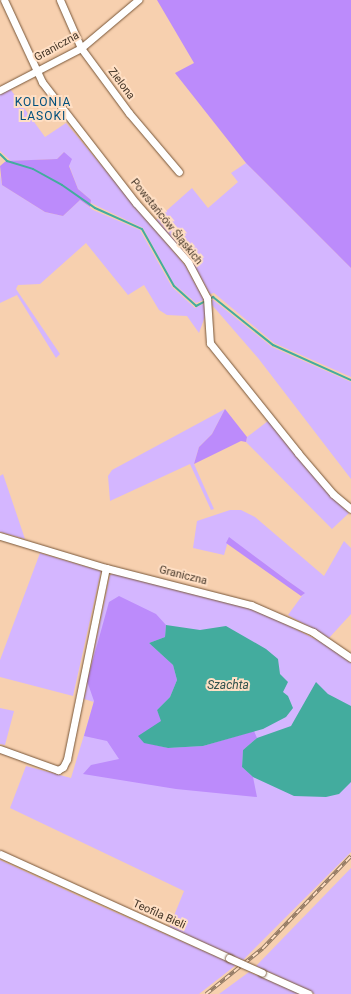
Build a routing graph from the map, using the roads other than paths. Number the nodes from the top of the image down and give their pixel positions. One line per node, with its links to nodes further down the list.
1 (4, 0): 5 (street, Powstańców Śląskich)
2 (60, 0): 4 (street, Zielona)
3 (138, 0): 4 (street, Graniczna)
4 (81, 48): 5 (street, Graniczna); 7 (street, Zielona)
5 (37, 70): 6 (street, Graniczna); 8 (street, Powstańców Śląskich)
6 (0, 90)
7 (179, 172)
8 (351, 509)
9 (0, 536): 10 (street, Graniczna)
10 (106, 568): 11 (street, Graniczna); 12 (street)
11 (351, 658)
12 (0, 749)
13 (0, 854): 14 (street, Teofila Bieli, bridge)
14 (310, 994)

